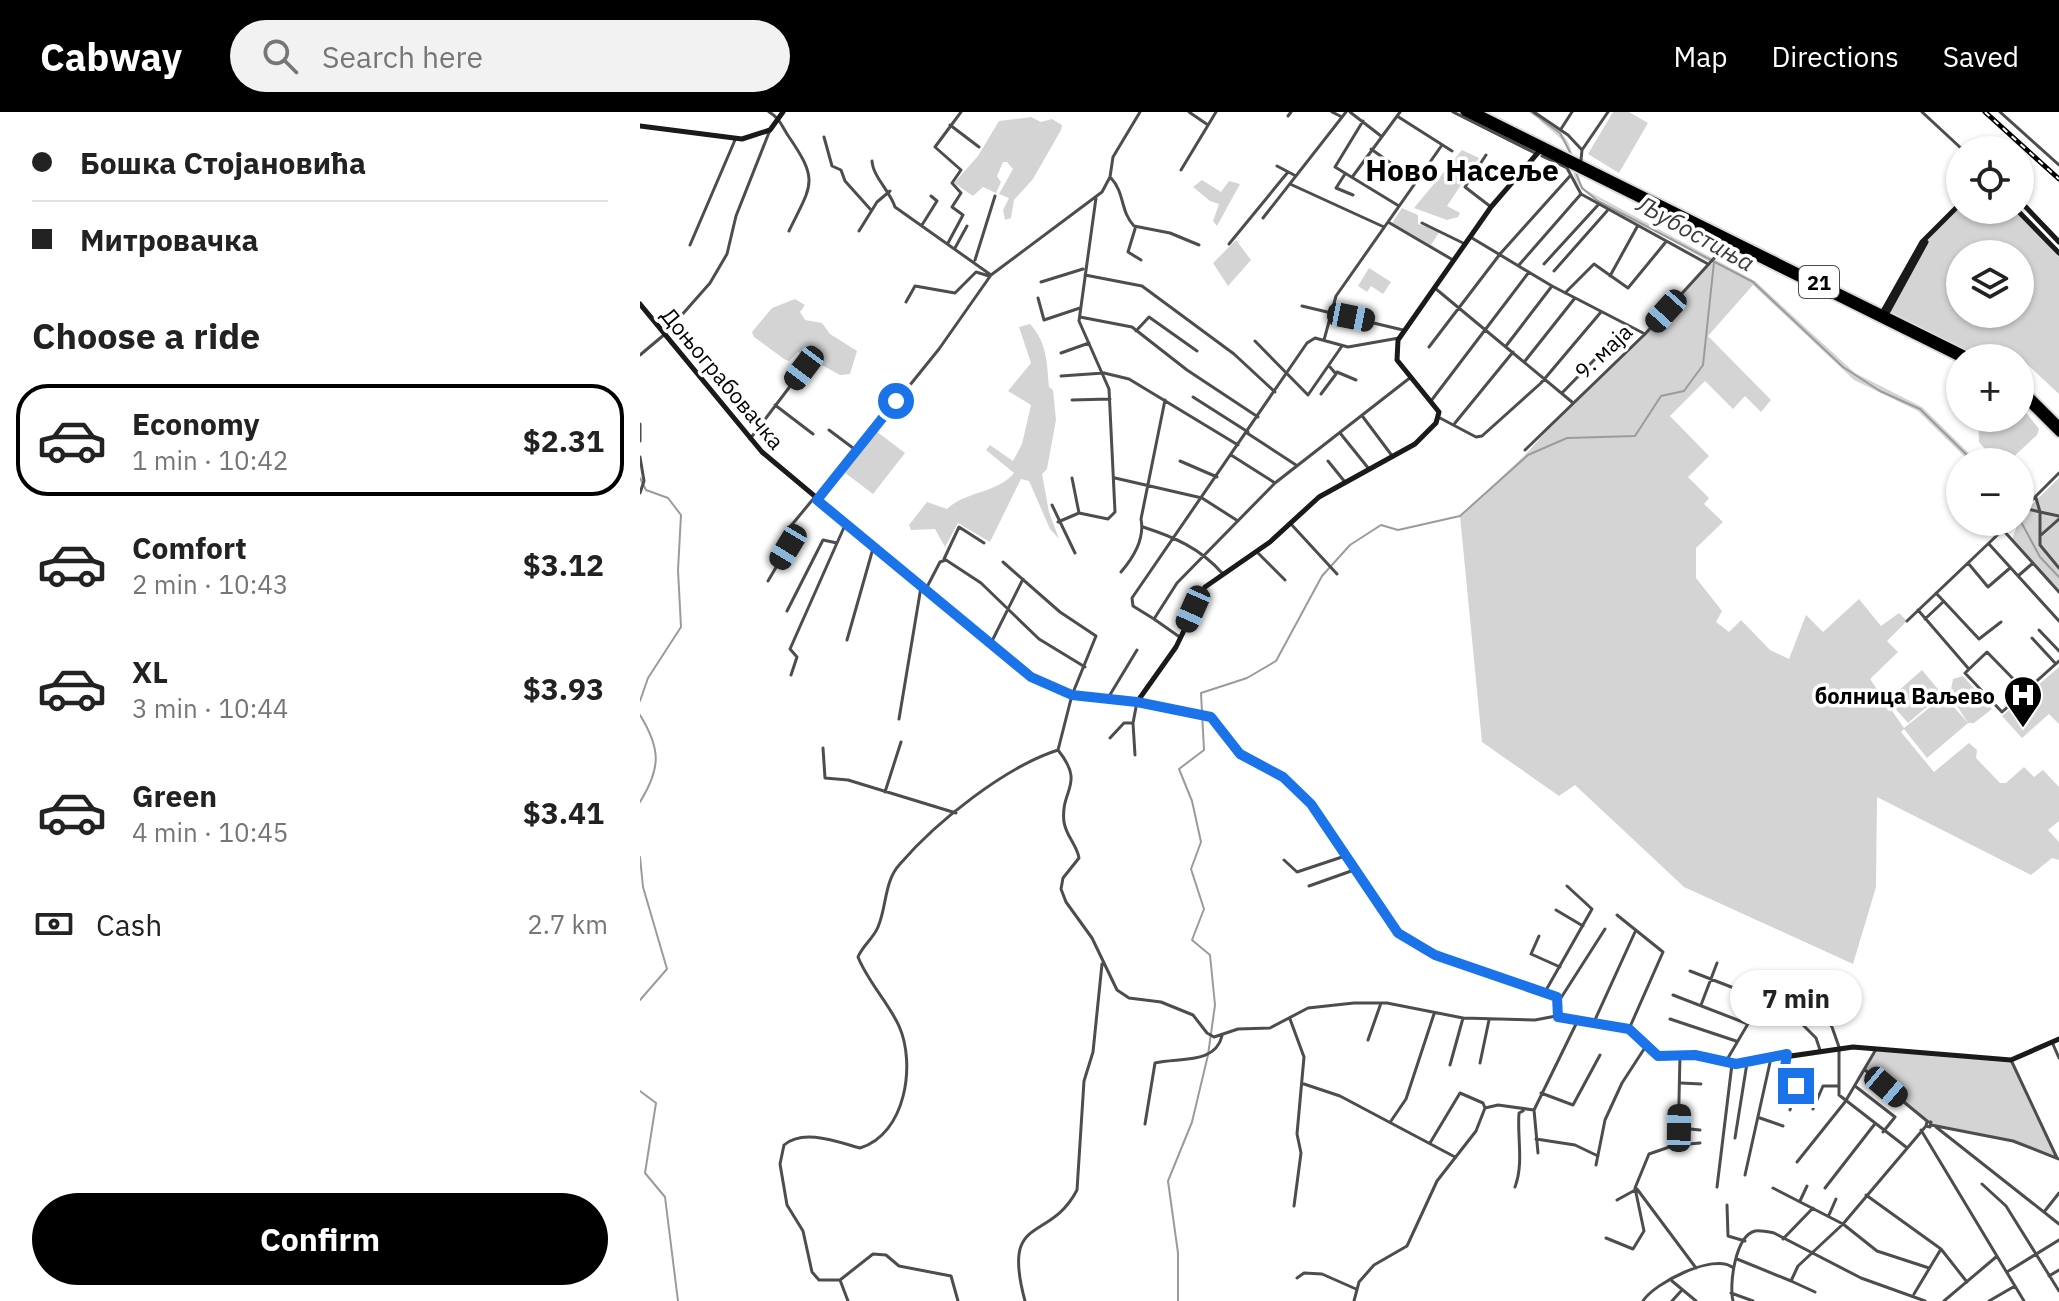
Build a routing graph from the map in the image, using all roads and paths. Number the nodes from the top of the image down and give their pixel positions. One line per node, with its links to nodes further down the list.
1 (769, 112): 17 (street)
2 (961, 112): 20 (street)
3 (1140, 112): 46 (street)
4 (1189, 112): 21 (street)
5 (1216, 112): 21 (street)
6 (1332, 112): 18 (street)
7 (1348, 112): 18 (street); 19 (street)
8 (1453, 112): 34 (street)
9 (1464, 112): 34 (main road, 21)
10 (1476, 112): 34 (main road, 21)
11 (1572, 112): 24 (street)
12 (1608, 112): 32 (street)
13 (1922, 112): 26 (street)
14 (2000, 112): 37 (street)
15 (1538, 113): 24 (street)
16 (1397, 114): 25 (street); 29 (street)
17 (781, 115): 23 (street); 71 (street)
18 (1342, 117): 43 (street)
19 (1363, 121): 25 (street); 42 (street)
20 (950, 125): 30 (street); 76 (street)
21 (1208, 125): 40 (street)
22 (640, 126): 28 (street)
23 (770, 130): 28 (street); 116 (street)
24 (1560, 130): 32 (street)
25 (1381, 136): 31 (street)
26 (1948, 136)
27 (824, 137): 58 (street)
28 (735, 140): 79 (street)
29 (1442, 145): 33 (street); 47 (street)
30 (979, 147)
31 (1371, 149): 44 (street); 47 (street)
32 (1582, 150): 39 (street)
33 (1452, 151)
34 (1541, 151): 39 (main road, 21); 45 (street); 57 (street)
35 (1486, 155): 57 (street)
36 (872, 161): 49 (street)
37 (2059, 165)
38 (1277, 166): 41 (street)
39 (1580, 166): 74 (main road, 21)
40 (1181, 170)
41 (1288, 172): 43 (street); 78 (street)
42 (1345, 174): 44 (street); 51 (street)
43 (1296, 176): 48 (street)
44 (1353, 176): 56 (street)
45 (1570, 176): 50 (street); 84 (street)
46 (1110, 177): 54 (street); 68 (street)
47 (1416, 181): 56 (street)
48 (1290, 184): 61 (street); 69 (street)
49 (890, 191): 58 (street); 66 (street)
50 (1581, 194): 55 (street); 90 (street)
51 (1353, 195)
52 (931, 196): 66 (street)
53 (995, 196): 85 (street)
54 (1096, 198): 91 (street); 95 (street)
55 (1598, 205): 59 (street); 88 (street)
56 (1399, 206): 63 (street)
57 (1491, 207): 73 (street)
58 (871, 210): 72 (street)
59 (1608, 210): 70 (street); 92 (street)
60 (2034, 216): 75 (street)
61 (1263, 218)
62 (1946, 218): 110 (street)
63 (1388, 222): 69 (street); 87 (street)
64 (1422, 223): 81 (street)
65 (2031, 224): 83 (street)
66 (922, 226): 76 (street)
67 (967, 226): 82 (street)
68 (1136, 227): 80 (street); 86 (street)
69 (1384, 227): 109 (street)
70 (1637, 227): 77 (street); 96 (street)
71 (789, 231)
72 (859, 231)
73 (1472, 238): 81 (street); 84 (street)
74 (1729, 240): 89 (street, 9. маја); 110 (main road, 21)
75 (2059, 242)
76 (948, 243): 82 (street)
77 (1665, 243): 89 (street); 96 (street)
78 (1229, 244)
79 (690, 245)
80 (1199, 245)
81 (1466, 245): 87 (street)
82 (955, 248): 85 (street)
83 (2058, 251)
84 (1500, 254): 90 (street); 107 (street)
85 (975, 260): 95 (street)
86 (1141, 260)
87 (1453, 260): 99 (street)
88 (1544, 264)
89 (1708, 264): 117 (street, 9. маја)
90 (1519, 265): 93 (street)
91 (1084, 269): 94 (street); 97 (street)
92 (1554, 271)
93 (1529, 272): 98 (street); 114 (street)
94 (1083, 274): 106 (street); 141 (street)
95 (990, 275): 103 (street); 168 (street)
96 (1610, 276): 100 (street)
97 (1041, 282)
98 (1552, 286): 100 (street); 123 (street)
99 (1433, 287): 107 (street); 113 (street)
100 (1565, 293): 102 (street)
101 (1038, 298): 106 (street)
102 (1575, 298): 108 (street); 131 (street)
103 (906, 302)
104 (640, 304): 116 (street, Доњограбовачка)
105 (1302, 306): 109 (street)
106 (1080, 308): 111 (street)
107 (1459, 308): 114 (street); 125 (street)
108 (1601, 312): 112 (street); 139 (street)
109 (1330, 313): 113 (street); 119 (street)
110 (1883, 316): 124 (main road, 21); 126 (main road, 21)
111 (1079, 317): 115 (street); 121 (street)
112 (1628, 325): 117 (street); 142 (street)
113 (1403, 330): 118 (street)
114 (1487, 330): 123 (street); 149 (street)
115 (1136, 331): 127 (street); 153 (street)
116 (665, 334): 130 (street); 164 (street, Доњограбовачка)
117 (1645, 334): 150 (street, 9. маја)
118 (1399, 338): 122 (street); 138 (street)
119 (1324, 340): 122 (street); 134 (street)
120 (1255, 341): 134 (street)
121 (1089, 343): 129 (street); 136 (street)
122 (1342, 346): 132 (street)
123 (1506, 346): 128 (street)
124 (1946, 346)
125 (1429, 347)
126 (1946, 350)
127 (1197, 351)
128 (1513, 352): 131 (street); 156 (street)
129 (1061, 353)
130 (640, 355)
131 (1524, 361): 139 (street)
132 (1330, 367): 134 (street); 135 (street)
133 (804, 368): 151 (street)
134 (1287, 372): 141 (street)
135 (1336, 372): 140 (street); 143 (street)
136 (1104, 373): 137 (street); 145 (street); 147 (street)
137 (1061, 376)
138 (1411, 377): 149 (street); 154 (street)
139 (1544, 378): 142 (street); 156 (street)
140 (1356, 380)
141 (1275, 392): 153 (street)
142 (1562, 393): 150 (street)
143 (1321, 394)
144 (1193, 397): 160 (street)
145 (1110, 399): 146 (street); 179 (street)
146 (1072, 400)
147 (1165, 400): 166 (street); 181 (street)
148 (2034, 400): 158 (main road)
149 (1431, 401): 155 (street)
150 (1572, 402): 167 (street, 9. маја)
151 (775, 405): 163 (street); 164 (street)
152 (2034, 408): 162 (main road)
153 (1258, 417): 160 (street)
154 (1363, 417): 161 (street); 171 (street)
155 (1440, 418): 156 (street); 171 (street)
156 (1455, 423)
157 (640, 424): 165 (street)
158 (2059, 425)
159 (829, 430): 168 (street)
160 (1248, 432): 166 (street); 174 (street)
161 (1340, 433): 174 (street); 175 (street)
162 (2059, 433)
163 (813, 434)
164 (750, 439): 186 (street, Доњограбовачка)
165 (640, 441)
166 (1238, 445): 169 (street)
167 (1525, 450)
168 (857, 451): 186 (street)
169 (1231, 455): 177 (street); 182 (street)
170 (640, 457): 183 (street)
171 (1393, 457): 175 (street)
172 (1180, 461): 177 (street)
173 (1328, 461): 180 (street)
174 (1296, 465): 182 (street)
175 (1369, 469): 180 (street)
176 (2059, 473): 184 (street)
177 (1217, 477): 185 (street)
178 (1072, 478): 190 (street)
179 (1115, 478): 181 (street); 190 (street)
180 (1345, 482): 195 (street)
181 (1149, 483): 185 (street); 196 (street)
182 (1275, 483): 192 (street)
183 (640, 493)
184 (2036, 496): 189 (street)
185 (1202, 498): 192 (street); 200 (street)
186 (816, 499): 194 (street, Доњограбовачка); 220 (street)
187 (1052, 505): 193 (street)
188 (2034, 510): 189 (street)
189 (2040, 512): 191 (street); 197 (street)
190 (1079, 513): 193 (street)
191 (2059, 518): 197 (street)
192 (1238, 521): 207 (street)
193 (1058, 522): 206 (street)
194 (846, 523): 201 (street); 204 (street, Доњограбовачка)
195 (1290, 523): 205 (street); 216 (street)
196 (1143, 527): 200 (street); 214 (street)
197 (2041, 535): 213 (street)
198 (1997, 536): 203 (street)
199 (2008, 536): 211 (street)
200 (1174, 537): 207 (street); 230 (street)
201 (837, 543): 228 (street); 245 (street)
202 (984, 543): 208 (street)
203 (1989, 544): 210 (street); 212 (street)
204 (874, 545): 223 (street, Доњограбовачка); 238 (street)
205 (1257, 551): 215 (street); 219 (street)
206 (1075, 553)
207 (1204, 555): 215 (street); 230 (street)
208 (944, 559): 223 (street); 229 (street)
209 (1003, 562): 218 (street)
210 (1968, 563): 212 (street); 225 (street)
211 (2033, 563): 217 (street); 224 (street)
212 (2010, 567): 217 (street)
213 (2059, 568)
214 (1121, 572)
215 (1222, 573): 236 (street)
216 (1337, 574)
217 (2018, 576): 233 (street)
218 (1023, 579): 221 (street); 222 (street)
219 (1285, 580)
220 (768, 581)
221 (1028, 585): 222 (street); 243 (street)
222 (1018, 588): 229 (street)
223 (923, 589): 239 (street, Доњограбовачка); 250 (street)
224 (2059, 592)
225 (1936, 593): 226 (street); 227 (street)
226 (1944, 601): 231 (street); 234 (street)
227 (1918, 610): 231 (street); 232 (street)
228 (787, 611)
229 (1007, 611): 239 (street); 243 (street)
230 (1154, 619): 236 (street)
231 (1925, 619): 244 (street)
232 (1907, 621)
233 (2059, 621)
234 (2001, 622)
235 (2039, 630): 241 (street)
236 (1181, 638): 249 (street)
237 (2032, 638): 242 (street)
238 (847, 640)
239 (991, 643): 247 (street, Доњограбовачка)
240 (1137, 650): 248 (street)
241 (2059, 651)
242 (2057, 662): 246 (street)
243 (1085, 667): 247 (street)
244 (1968, 668): 246 (street); 246 (street)
245 (791, 675)
246 (2025, 691)
247 (1072, 695): 248 (street, Доњограбовачка); 255 (street)
248 (1108, 699): 249 (street, Доњограбовачка)
249 (1137, 702): 251 (street); 259 (street, Доњограбовачка)
250 (899, 719)
251 (1133, 723): 252 (street); 256 (street)
252 (1110, 738)
253 (901, 742): 257 (street)
254 (823, 748): 257 (street)
255 (1058, 750): 258 (street); 271 (street)
256 (1135, 755)
257 (885, 792): 258 (street)
258 (956, 813): 386 (street)
259 (1345, 856): 260 (street); 261 (street)
260 (1284, 860)
261 (1354, 870): 262 (street); 276 (street)
262 (1309, 886)
263 (1567, 886): 266 (street)
264 (1556, 910): 266 (street)
265 (1617, 915): 268 (street)
266 (1583, 926): 272 (street)
267 (1605, 929): 280 (street)
268 (1635, 932): 291 (street); 293 (street)
269 (1539, 936): 272 (street)
270 (1717, 963): 274 (street)
271 (1102, 964): 294 (street); 399 (street)
272 (1560, 967): 276 (street)
273 (1690, 971): 274 (street)
274 (1710, 978): 275 (street); 282 (street)
275 (1739, 990)
276 (1545, 992): 280 (street)
277 (1673, 995): 282 (street)
278 (1778, 996): 292 (street)
279 (1812, 998): 299 (street)
280 (1559, 1001): 284 (street)
281 (1381, 1003): 283 (street); 286 (street); 295 (street)
282 (1701, 1005): 292 (street)
283 (1434, 1014): 285 (street); 327 (street)
284 (1556, 1016): 287 (street); 288 (street)
285 (1463, 1018): 287 (street); 311 (street)
286 (1290, 1019): 294 (street); 314 (street)
287 (1489, 1019): 308 (street)
288 (1578, 1019): 291 (street); 320 (street)
289 (1670, 1019): 296 (street)
290 (1797, 1019): 301 (street)
291 (1594, 1022): 293 (street)
292 (1749, 1024): 296 (street)
293 (1629, 1029): 298 (street)
294 (1222, 1036): 328 (street)
295 (1368, 1040)
296 (1736, 1041): 309 (street)
297 (2056, 1041): 306 (street); 307 (street)
298 (1646, 1046): 304 (street); 345 (street)
299 (1839, 1047): 300 (street); 301 (street); 317 (street)
300 (1876, 1049): 307 (street); 312 (street)
301 (1820, 1050): 302 (street)
302 (1787, 1054): 305 (street); 316 (street)
303 (1600, 1055): 320 (street)
304 (1680, 1055): 309 (street); 313 (street)
305 (1771, 1058): 310 (street); 326 (street)
306 (2059, 1058)
307 (2011, 1060): 347 (street)
308 (1480, 1063)
309 (1728, 1063): 310 (street); 354 (street)
310 (1747, 1063): 338 (street)
311 (1450, 1065)
312 (1865, 1070): 318 (street); 330 (street)
313 (1680, 1083): 315 (street); 332 (street)
314 (1304, 1084): 327 (street); 364 (street)
315 (1701, 1084)
316 (1796, 1086): 319 (street); 325 (street)
317 (1838, 1086): 321 (street); 323 (street)
318 (1855, 1086): 321 (street); 336 (street)
319 (1807, 1091)
320 (1541, 1093): 324 (street)
321 (1845, 1102): 329 (street); 348 (street)
322 (1485, 1108): 324 (street); 340 (street); 346 (street)
323 (1813, 1109)
324 (1532, 1110): 339 (street); 353 (street)
325 (1790, 1110)
326 (1760, 1118): 331 (street); 350 (street)
327 (1391, 1121): 340 (street)
328 (1145, 1124)
329 (1874, 1125): 336 (street); 357 (street)
330 (1930, 1125): 334 (street); 335 (street); 337 (street)
331 (1783, 1126)
332 (1679, 1128): 333 (street); 342 (street)
333 (1700, 1130)
334 (1921, 1130): 343 (street); 376 (street)
335 (1952, 1130): 337 (street); 347 (street)
336 (1883, 1132): 343 (street)
337 (1949, 1137): 366 (street)
338 (1735, 1138)
339 (1536, 1139): 344 (street); 345 (street)
340 (1430, 1143): 346 (street)
341 (1700, 1143): 342 (street)
342 (1677, 1145): 355 (street)
343 (1906, 1147): 359 (street)
344 (1538, 1153)
345 (1598, 1156): 349 (street)
346 (1455, 1157): 391 (street)
347 (2058, 1158)
348 (1797, 1162)
349 (1596, 1165)
350 (1745, 1175)
351 (1982, 1184): 377 (street)
352 (1807, 1186): 362 (street)
353 (1515, 1187)
354 (1717, 1187)
355 (1635, 1188): 361 (street); 370 (street); 380 (street)
356 (1773, 1188): 362 (street)
357 (1825, 1188)
358 (2059, 1193): 366 (street)
359 (1866, 1195): 368 (street); 374 (street)
360 (1836, 1199): 367 (street)
361 (1617, 1200)
362 (1800, 1201): 365 (street)
363 (1727, 1205): 373 (street)
364 (1294, 1206)
365 (1813, 1208): 367 (street); 371 (street)
366 (2044, 1212): 369 (street)
367 (1829, 1215): 368 (street)
368 (1843, 1224): 375 (street); 381 (street)
369 (2059, 1224)
370 (1606, 1238)
371 (1783, 1239): 373 (street); 375 (street)
372 (2059, 1240): 377 (street)
373 (1745, 1241): 378 (street)
374 (1941, 1249): 381 (street); 389 (street)
375 (1814, 1250): 388 (street); 396 (street)
376 (1997, 1256): 383 (street); 389 (street)
377 (2036, 1257): 383 (street); 384 (street)
378 (1737, 1259): 379 (street); 388 (street)
379 (1732, 1267): 380 (street); 395 (street)
380 (1696, 1268): 387 (street)
381 (1929, 1268): 396 (street)
382 (2059, 1270): 384 (street)
383 (2007, 1272): 390 (street)
384 (2049, 1276): 393 (street)
385 (1297, 1278): 391 (street)
386 (840, 1280): 397 (street); 398 (street)
387 (1672, 1281): 392 (street); 401 (street)
388 (1791, 1281): 394 (street)
389 (1967, 1282): 407 (street)
390 (2015, 1286): 408 (street); 409 (street)
391 (1356, 1289): 400 (street)
392 (1682, 1290): 402 (street); 403 (street)
393 (2059, 1291)
394 (1815, 1292)
395 (1731, 1293): 404 (street); 405 (street)
396 (1913, 1295): 406 (street)
397 (848, 1301)
398 (958, 1301)
399 (1025, 1301)
400 (1354, 1301)
401 (1643, 1301)
402 (1672, 1301)
403 (1696, 1301)
404 (1733, 1301)
405 (1753, 1301)
406 (1925, 1301)
407 (1944, 1301)
408 (1989, 1301)
409 (2024, 1301)

